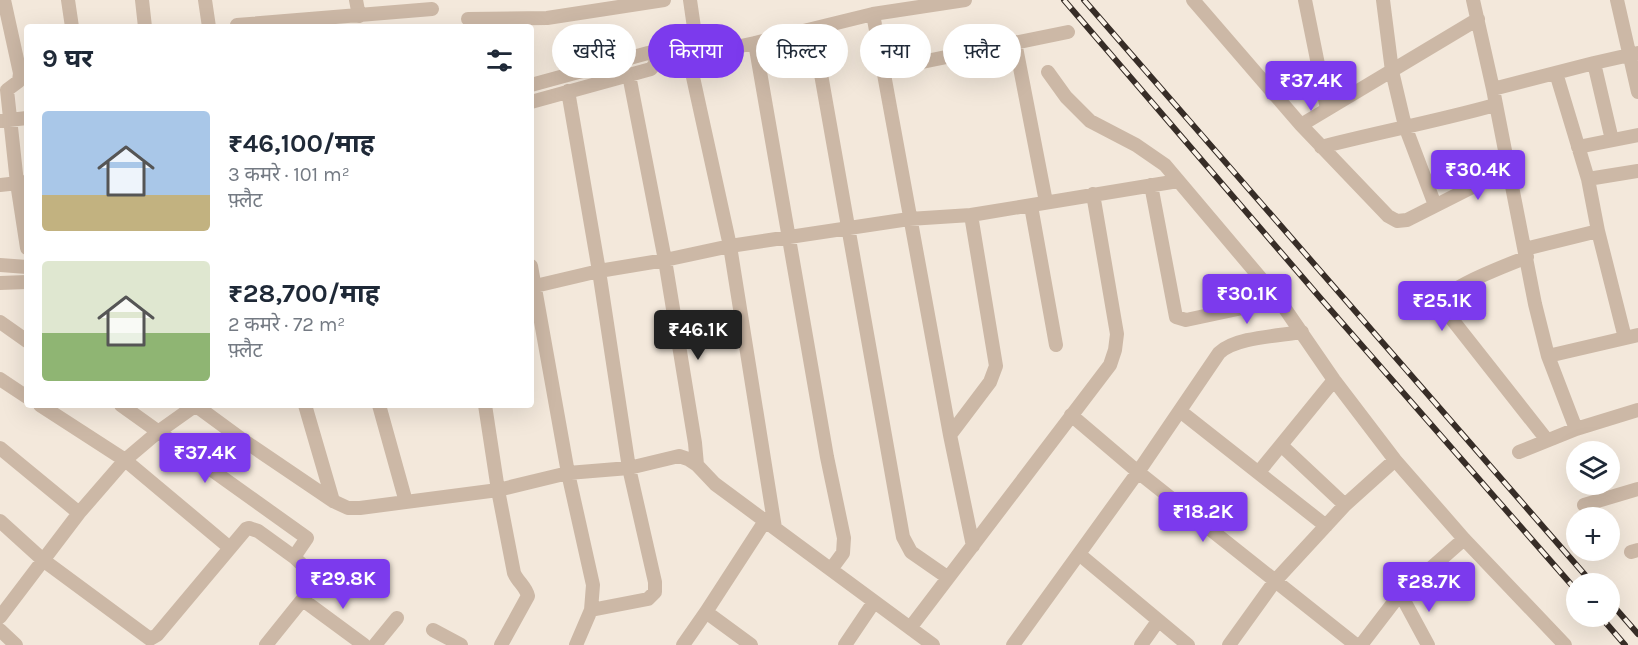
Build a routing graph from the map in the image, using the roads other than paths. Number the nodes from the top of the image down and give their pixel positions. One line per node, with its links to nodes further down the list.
1 (4, 0): 53 (street)
2 (68, 0): 20 (street)
3 (142, 0): 21 (street)
4 (205, 0): 22 (street)
5 (356, 0): 17 (street)
6 (664, 0): 19 (street)
7 (690, 0): 24 (street)
8 (965, 0): 14 (street)
9 (1193, 0): 54 (street)
10 (1305, 0): 51 (street)
11 (1383, 0): 34 (street)
12 (1473, 0): 18 (street)
13 (1617, 0): 31 (street)
14 (925, 3): 16 (street)
15 (432, 9): 17 (street)
16 (873, 14): 25 (street); 26 (street)
17 (359, 16): 23 (street)
18 (1478, 19): 34 (street); 46 (street)
19 (468, 20)
20 (72, 24)
21 (145, 24)
22 (209, 24)
23 (251, 24)
24 (693, 24)
25 (830, 24)
26 (875, 24)
27 (1068, 32): 28 (street)
28 (1021, 41)
29 (754, 43): 30 (street); 76 (street)
30 (744, 45)
31 (1633, 54): 33 (street); 48 (street)
32 (636, 56): 36 (street)
33 (1594, 63): 38 (street); 57 (street)
34 (1392, 71): 51 (street); 55 (street)
35 (1048, 72): 63 (street)
36 (636, 73)
37 (1021, 73): 68 (street)
38 (1556, 73): 46 (street); 59 (street)
39 (557, 78): 45 (street)
40 (618, 78): 47 (street)
41 (630, 78): 79 (street)
42 (693, 78): 77 (street)
43 (822, 78): 74 (street)
44 (884, 78): 73 (street)
45 (534, 84)
46 (1493, 89): 50 (street)
47 (568, 91): 49 (street); 82 (street)
48 (1638, 92)
49 (534, 101)
50 (1495, 105): 55 (street); 60 (street)
51 (1327, 109): 54 (street)
52 (24, 118): 53 (street)
53 (5, 121): 64 (street)
54 (1301, 124): 58 (street)
55 (1405, 126): 58 (street); 69 (street)
56 (1638, 135): 57 (street)
57 (1612, 140): 59 (street)
58 (1321, 147): 69 (street)
59 (1578, 147): 62 (street)
60 (1508, 169): 69 (street); 78 (street)
61 (1638, 171): 62 (street)
62 (1588, 180): 75 (street)
63 (1178, 181): 66 (street); 87 (street)
64 (22, 182): 65 (street); 71 (street)
65 (0, 185)
66 (1151, 185): 67 (street); 87 (street)
67 (1092, 194): 68 (street); 106 (street)
68 (1046, 202): 70 (street)
69 (1435, 205)
70 (1031, 206): 72 (street); 92 (street)
71 (24, 208)
72 (971, 215): 73 (street); 109 (street)
73 (909, 219): 74 (street); 109 (street)
74 (848, 228): 76 (street); 138 (street)
75 (1598, 231): 78 (street); 90 (street)
76 (789, 238): 77 (street); 137 (street)
77 (730, 246): 79 (street); 129 (street)
78 (1526, 253): 93 (street); 110 (street)
79 (665, 260): 82 (street); 116 (street)
80 (0, 265): 81 (street)
81 (24, 267)
82 (599, 271): 85 (street); 117 (street)
83 (24, 282): 84 (street)
84 (0, 283)
85 (534, 287)
86 (534, 292): 120 (street)
87 (1279, 300): 89 (street)
88 (0, 322): 91 (street)
89 (1302, 332): 95 (street); 105 (street)
90 (1631, 337): 93 (street)
91 (24, 339)
92 (1056, 345)
93 (1548, 356): 107 (street)
94 (0, 380): 96 (street)
95 (1334, 380): 111 (street); 115 (street)
96 (24, 395)
97 (45, 408): 114 (street)
98 (125, 408): 108 (street)
99 (191, 408): 108 (street)
100 (199, 408): 123 (street)
101 (306, 408): 123 (street)
102 (379, 408): 124 (street)
103 (485, 408): 122 (street)
104 (1638, 410): 107 (street)
105 (1180, 411): 118 (street); 119 (street)
106 (1071, 416): 118 (street); 132 (street)
107 (1576, 429): 110 (street)
108 (158, 432): 114 (street); 135 (street)
109 (950, 435): 132 (street)
110 (1547, 440): 113 (street)
111 (1281, 445): 119 (street); 125 (street)
112 (0, 448): 127 (street)
113 (1519, 452)
114 (125, 460): 127 (street); 133 (street)
115 (1395, 460): 125 (street); 131 (street)
116 (697, 465): 117 (street); 129 (street)
117 (629, 468): 120 (street); 143 (street)
118 (1138, 472): 134 (street); 139 (street)
119 (1259, 472): 130 (street)
120 (568, 473): 122 (street); 143 (street)
121 (1638, 489): 126 (street)
122 (498, 490): 124 (street); 157 (street)
123 (333, 501): 124 (street)
124 (406, 502)
125 (1345, 505): 130 (street)
126 (1584, 505)
127 (79, 513): 136 (street)
128 (0, 521): 136 (street)
129 (770, 524): 137 (street); 144 (street)
130 (1326, 526): 139 (street)
131 (1464, 539): 140 (street); 169 (street)
132 (973, 546): 138 (street)
133 (230, 548): 135 (street); 136 (street)
134 (1079, 554): 147 (street); 162 (street)
135 (294, 557): 141 (street)
136 (43, 560): 145 (street)
137 (832, 568): 142 (street)
138 (947, 577): 148 (street)
139 (1275, 580): 165 (street); 166 (street)
140 (1401, 595): 167 (street); 168 (street)
141 (303, 600): 153 (street); 154 (street)
142 (874, 602): 148 (street); 160 (street)
143 (591, 610): 158 (street)
144 (706, 612): 151 (street); 159 (street)
145 (0, 616)
146 (397, 618): 155 (street)
147 (1158, 621): 163 (street); 164 (street)
148 (910, 628): 161 (street)
149 (0, 630): 152 (street)
150 (433, 630): 156 (street)
151 (742, 643)
152 (16, 645)
153 (266, 645)
154 (364, 645)
155 (375, 645)
156 (461, 645)
157 (501, 645)
158 (576, 645)
159 (683, 645)
160 (845, 645)
161 (933, 645)
162 (1013, 645)
163 (1141, 645)
164 (1188, 645)
165 (1229, 645)
166 (1356, 645)
167 (1361, 645)
168 (1428, 645)
169 (1565, 645)

